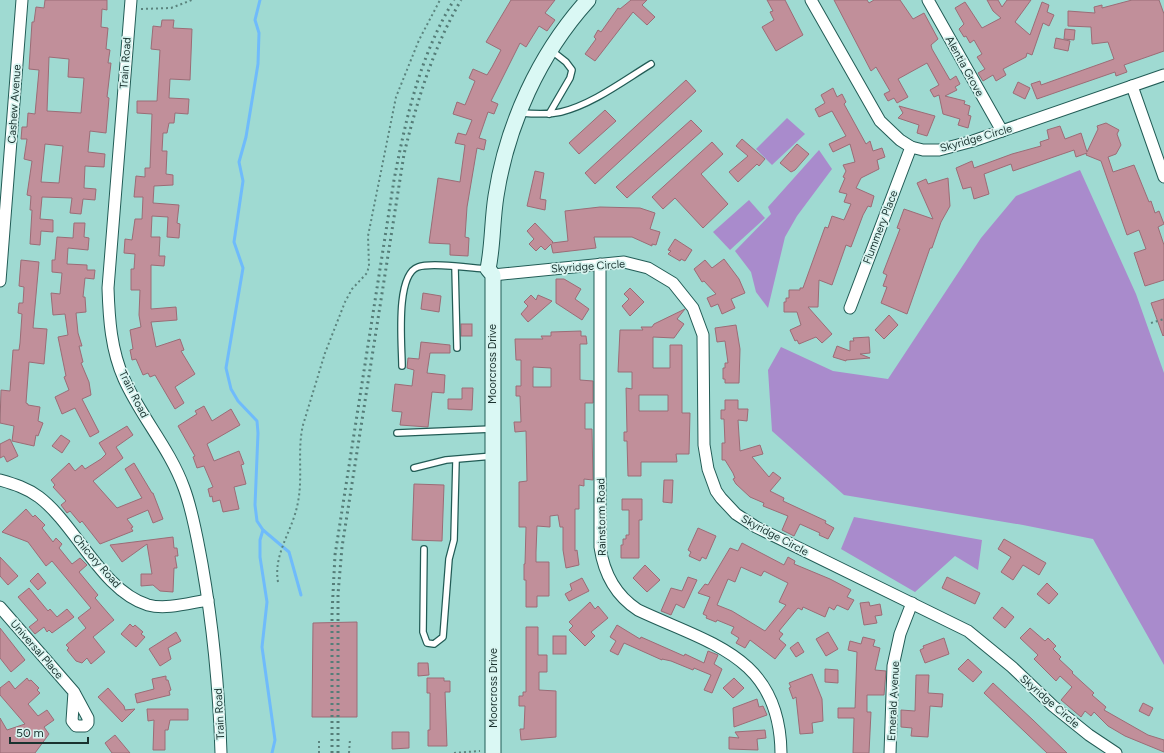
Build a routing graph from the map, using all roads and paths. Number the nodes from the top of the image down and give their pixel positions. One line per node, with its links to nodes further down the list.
1 (22, 0): 20 (street, Cashew Avenue)
2 (192, 0): 7 (path)
3 (440, 0): 33 (path)
4 (588, 0): 8 (street, Moorcross Drive)
5 (811, 0): 15 (street, Skyridge Circle)
6 (928, 0): 14 (street, Alentia Grove)
7 (130, 5): 34 (street, Train Road)
8 (551, 50): 12 (street, Moorcross Drive); 13 (lane)
9 (651, 64): 13 (lane)
10 (1164, 75): 11 (street, Skyridge Circle)
11 (1132, 86): 14 (street, Skyridge Circle); 16 (street)
12 (518, 113): 13 (lane); 19 (street, Moorcross Drive)
13 (549, 114)
14 (1002, 131): 15 (street, Skyridge Circle)
15 (911, 147): 21 (street, Flummery Place)
16 (1164, 177)
17 (600, 264): 19 (street, Skyridge Circle); 35 (street, Skyridge Circle); 45 (street, Rainstorm Road)
18 (455, 267): 19 (lane); 24 (lane); 25 (lane)
19 (490, 272): 26 (street, Moorcross Drive)
20 (0, 281)
21 (850, 308)
22 (1164, 319): 23 (path)
23 (1151, 323)
24 (457, 348)
25 (402, 366)
26 (492, 429): 27 (lane); 28 (street, Moorcross Drive)
27 (397, 433)
28 (493, 456): 29 (lane); 40 (street, Moorcross Drive)
29 (456, 461): 30 (lane); 32 (lane)
30 (414, 468)
31 (0, 480): 34 (street, Chicory Road)
32 (424, 548)
33 (278, 582)
34 (208, 600): 41 (street, Train Road)
35 (912, 603): 46 (street, Emerald Avenue); 47 (street, Skyridge Circle)
36 (0, 607): 37 (street, Universal Place)
37 (74, 692)
38 (319, 739): 42 (path)
39 (350, 739): 43 (path)
40 (493, 752): 44 (path)
41 (221, 753)
42 (319, 753)
43 (349, 753)
44 (454, 753)
45 (781, 753)
46 (890, 753)
47 (1116, 753)

